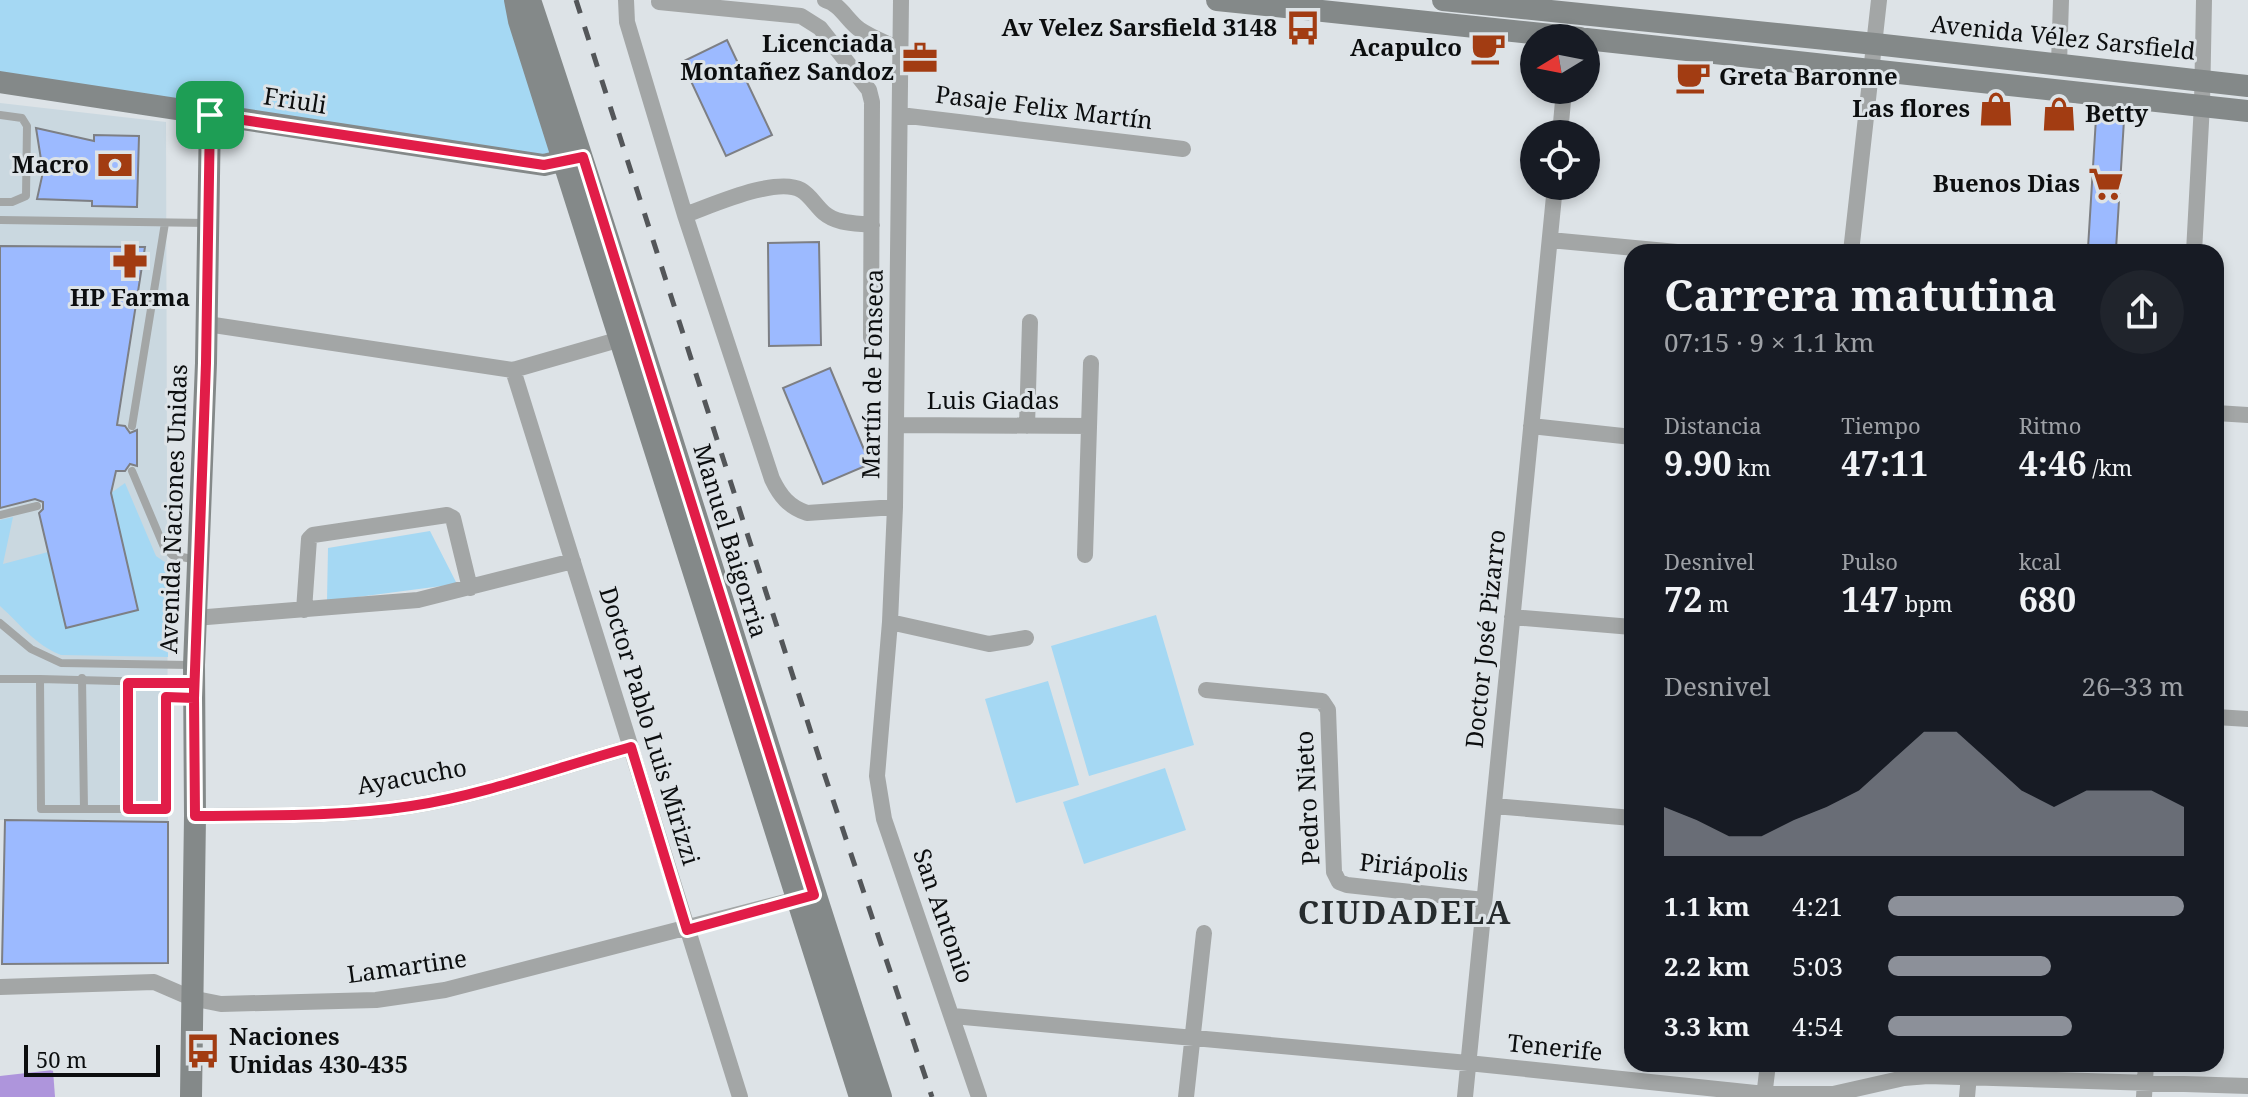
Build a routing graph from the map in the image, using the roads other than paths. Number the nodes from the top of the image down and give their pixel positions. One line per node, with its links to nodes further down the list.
1 (530, 0): 28 (main road, Manuel Baigorria)
2 (626, 0): 31 (street)
3 (825, 0): 16 (street)
4 (901, 0): 16 (street, Martín de Fonseca)
5 (1217, 0): 13 (main road)
6 (1443, 0): 12 (main road, Avenida Vélez Sarsfield)
7 (1879, 0): 15 (street)
8 (2061, 0): 17 (street)
9 (2204, 0): 19 (street)
10 (659, 2): 35 (street)
11 (516, 7): 28 (main road, Manuel Baigorria)
12 (1572, 7): 15 (main road, Avenida Vélez Sarsfield)
13 (1520, 33)
14 (1600, 40): 18 (main road)
15 (1875, 44): 17 (main road, Avenida Vélez Sarsfield); 18 (street)
16 (901, 50): 26 (street, Martín de Fonseca)
17 (2059, 64): 19 (main road, Avenida Vélez Sarsfield)
18 (1873, 69): 22 (main road); 37 (street)
19 (2203, 80): 21 (main road, Avenida Vélez Sarsfield); 22 (street)
20 (0, 82): 25 (main road, Friuli)
21 (2248, 86)
22 (2202, 104): 23 (main road); 38 (street)
23 (2248, 111)
24 (0, 115): 30 (lane)
25 (210, 115): 28 (main road, Friuli); 34 (main road, Avenida Naciones Unidas)
26 (900, 115): 27 (street, Pasaje Felix Martín); 48 (street, Martín de Fonseca)
27 (1183, 149)
28 (574, 159): 43 (main road, Manuel Baigorria); 85 (main road, Manuel Baigorria)
29 (1554, 200): 36 (street, Doctor José Pizarro)
30 (0, 202)
31 (685, 215): 35 (street); 56 (street)
32 (0, 220): 33 (lane)
33 (165, 223): 34 (lane); 49 (lane)
34 (208, 223): 41 (main road, Avenida Naciones Unidas)
35 (872, 225): 42 (street)
36 (1550, 240): 39 (street); 52 (street, Doctor José Pizarro)
37 (1852, 244)
38 (2194, 244)
39 (1624, 247)
40 (1030, 322): 50 (street)
41 (207, 324): 45 (street); 59 (main road, Avenida Naciones Unidas)
42 (871, 338)
43 (621, 339): 45 (street); 85 (main road, Manuel Baigorria)
44 (1091, 363): 51 (street)
45 (513, 370): 60 (street, Doctor Pablo Luis Mirizzi)
46 (2224, 414): 47 (street)
47 (2248, 415)
48 (898, 425): 50 (street, Luis Giadas); 56 (street, Martín de Fonseca)
49 (132, 426)
50 (1027, 426): 51 (street, Luis Giadas)
51 (1089, 426): 58 (street)
52 (1531, 426): 53 (street); 63 (street, Doctor José Pizarro)
53 (1624, 436)
54 (132, 471): 59 (lane)
55 (37, 506): 57 (lane)
56 (895, 507): 65 (street, Martín de Fonseca)
57 (0, 515)
58 (1085, 555)
59 (198, 560): 64 (main road, Avenida Naciones Unidas)
60 (573, 561): 61 (street); 77 (street, Doctor Pablo Luis Mirizzi)
61 (470, 588): 62 (street); 62 (street)
62 (304, 610): 64 (street)
63 (1512, 617): 67 (street); 79 (street, Doctor José Pizarro)
64 (195, 618): 72 (main road, Avenida Naciones Unidas)
65 (890, 622): 68 (street); 78 (street, Martín de Fonseca)
66 (0, 623): 72 (lane)
67 (1624, 626)
68 (1026, 638)
69 (82, 678): 71 (lane); 73 (lane); 80 (lane)
70 (0, 679): 71 (lane)
71 (40, 679): 80 (lane)
72 (194, 682): 73 (lane); 81 (lane); 82 (main road, Avenida Naciones Unidas)
73 (128, 683): 81 (lane)
74 (1206, 690): 84 (street, Pedro Nieto)
75 (2224, 718): 76 (street)
76 (2248, 719)
77 (631, 747): 82 (street, Ayacucho); 87 (street, Doctor Pablo Luis Mirizzi)
78 (877, 748): 91 (street, San Antonio)
79 (1494, 806): 83 (street); 86 (street, Doctor José Pizarro)
80 (84, 809): 81 (lane)
81 (128, 809)
82 (195, 816): 90 (main road, Avenida Naciones Unidas)
83 (1624, 817)
84 (1339, 882): 86 (street, Piriápolis)
85 (805, 897): 87 (street, Lamartine); 105 (main road, Manuel Baigorria); 106 (main road, Manuel Baigorria)
86 (1484, 900): 93 (street, Doctor José Pizarro)
87 (687, 930): 90 (street, Lamartine); 104 (street, Doctor Pablo Luis Mirizzi)
88 (1204, 933): 92 (street)
89 (0, 987): 90 (street, Lamartine)
90 (191, 998): 103 (main road, Avenida Naciones Unidas)
91 (953, 1016): 92 (street, Tenerife); 107 (street, San Antonio)
92 (1192, 1040): 93 (street, Tenerife); 108 (street)
93 (1468, 1063): 102 (street, Tenerife); 109 (street, Doctor José Pizarro)
94 (1767, 1072): 102 (street)
95 (1936, 1072): 102 (street, Tenerife)
96 (1956, 1072): 99 (street, Tenerife)
97 (2012, 1072): 99 (street, Tenerife)
98 (2033, 1072): 101 (street, Tenerife)
99 (1969, 1075): 110 (street)
100 (2248, 1086): 101 (street, Tenerife)
101 (2144, 1089)
102 (1764, 1095)
103 (191, 1097)
104 (740, 1097)
105 (860, 1097)
106 (881, 1097)
107 (979, 1097)
108 (1186, 1097)
109 (1465, 1097)
110 (1967, 1097)

